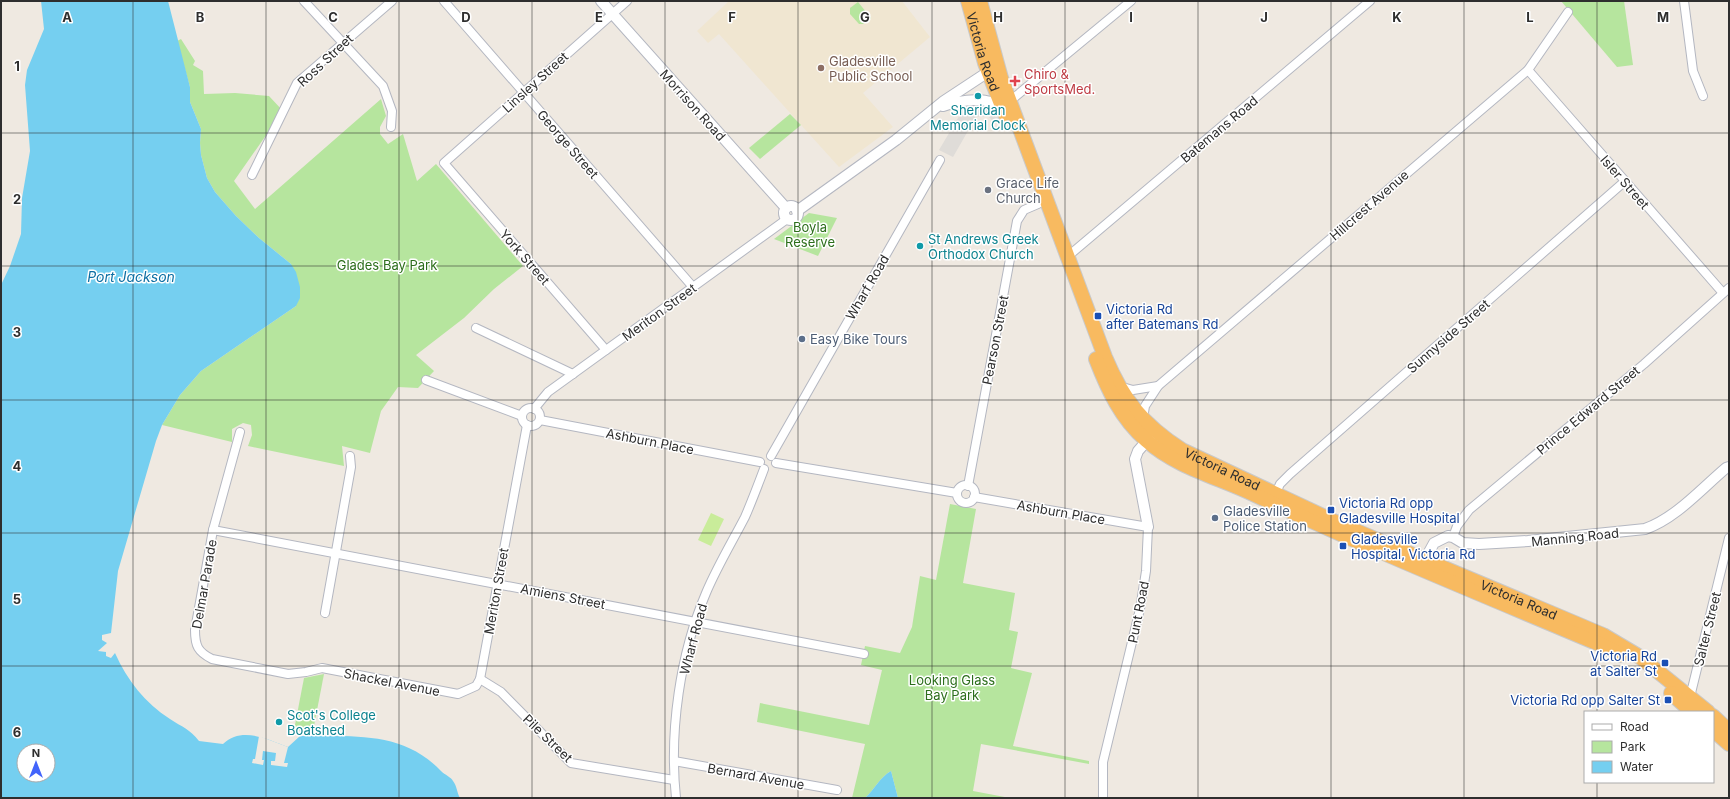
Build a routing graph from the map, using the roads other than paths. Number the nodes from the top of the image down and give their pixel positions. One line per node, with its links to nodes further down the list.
1 (304, 1): 13 (street)
2 (392, 1): 13 (street, Ross Street)
3 (444, 1): 17 (street, George Street)
4 (601, 1): 12 (street, Morrison Road)
5 (627, 1): 12 (street, Linsley Street)
6 (968, 1): 15 (highway, Victoria Road)
7 (980, 1): 16 (highway, Victoria Road)
8 (1132, 1): 19 (street)
9 (1370, 1): 30 (street, Batemans Road)
10 (1684, 1): 18 (street)
11 (1568, 12): 14 (street, Hillcrest Avenue)
12 (612, 14): 17 (street, Linsley Street); 27 (street, Morrison Road)
13 (343, 42): 21 (street); 24 (street, Ross Street)
14 (1528, 70): 25 (street, Isler Street); 38 (street, Hillcrest Avenue)
15 (988, 72): 16 (street); 19 (highway, Victoria Road); 20 (street)
16 (1001, 78): 19 (highway, Victoria Road)
17 (523, 93): 23 (street, Linsley Street); 31 (street, George Street)
18 (1703, 96)
19 (1007, 107): 20 (street); 26 (highway, Victoria Road); 30 (highway, Victoria Road)
20 (937, 108): 28 (street)
21 (391, 126)
22 (940, 160): 47 (street, Wharf Road)
23 (444, 163): 34 (street, York Street)
24 (252, 175)
25 (1624, 182): 32 (street, Isler Street); 53 (street, Sunnyside Street)
26 (1038, 204): 45 (highway, Victoria Road); 51 (street, Pearson Street)
27 (786, 208): 28 (street); 29 (street)
28 (797, 211): 29 (street)
29 (787, 219): 31 (street, Meriton Street)
30 (1067, 257): 37 (highway, Victoria Road)
31 (693, 287): 34 (street, Meriton Street)
32 (1726, 291): 57 (street, Prince Edward Street)
33 (476, 328): 35 (street)
34 (606, 350): 35 (street, Meriton Street)
35 (573, 374): 39 (street, Meriton Street)
36 (426, 380): 40 (street)
37 (1118, 386): 38 (street); 42 (highway, Victoria Road)
38 (1158, 386): 42 (street)
39 (534, 409): 40 (street); 41 (street)
40 (522, 416): 43 (street)
41 (540, 420): 43 (street); 49 (street, Ashburn Place)
42 (1143, 420): 45 (highway, Victoria Road)
43 (527, 425): 61 (street, Meriton Street)
44 (240, 432): 56 (street, Delmar Parade)
45 (1151, 436): 53 (highway, Victoria Road); 55 (street, Punt Road); 60 (highway, Victoria Road)
46 (350, 456): 59 (street)
47 (771, 456): 48 (street); 49 (street)
48 (776, 464): 49 (street); 52 (street)
49 (762, 465): 63 (street, Wharf Road)
50 (1729, 467): 57 (street, Manning Road)
51 (968, 486): 52 (street); 54 (street)
52 (957, 493): 54 (street)
53 (1276, 493): 60 (highway, Victoria Road)
54 (974, 497): 55 (street, Ashburn Place)
55 (1148, 527): 78 (street, Punt Road)
56 (213, 530): 59 (street, Amiens Street); 65 (street, Delmar Parade)
57 (1453, 536): 60 (street)
58 (1729, 538): 67 (street, Salter Street)
59 (336, 553): 61 (street, Amiens Street); 62 (street)
60 (1422, 565): 67 (highway, Victoria Road); 68 (highway, Victoria Road)
61 (496, 583): 63 (street, Amiens Street); 66 (street, Meriton Street)
62 (325, 614)
63 (696, 621): 64 (street, Amiens Street); 74 (street, Wharf Road)
64 (864, 654)
65 (306, 672): 66 (street, Shackel Avenue)
66 (478, 682): 75 (street, Pile Street)
67 (1690, 697): 69 (highway, Victoria Road)
68 (1691, 711)
69 (1707, 711)
70 (1714, 717): 72 (highway)
71 (1714, 731): 73 (highway)
72 (1729, 731)
73 (1729, 744)
74 (674, 761): 75 (street, Wharf Road); 76 (street, Bernard Avenue)
75 (674, 780): 77 (street, Wharf Road)
76 (837, 790)
77 (676, 798)
78 (1103, 798)

